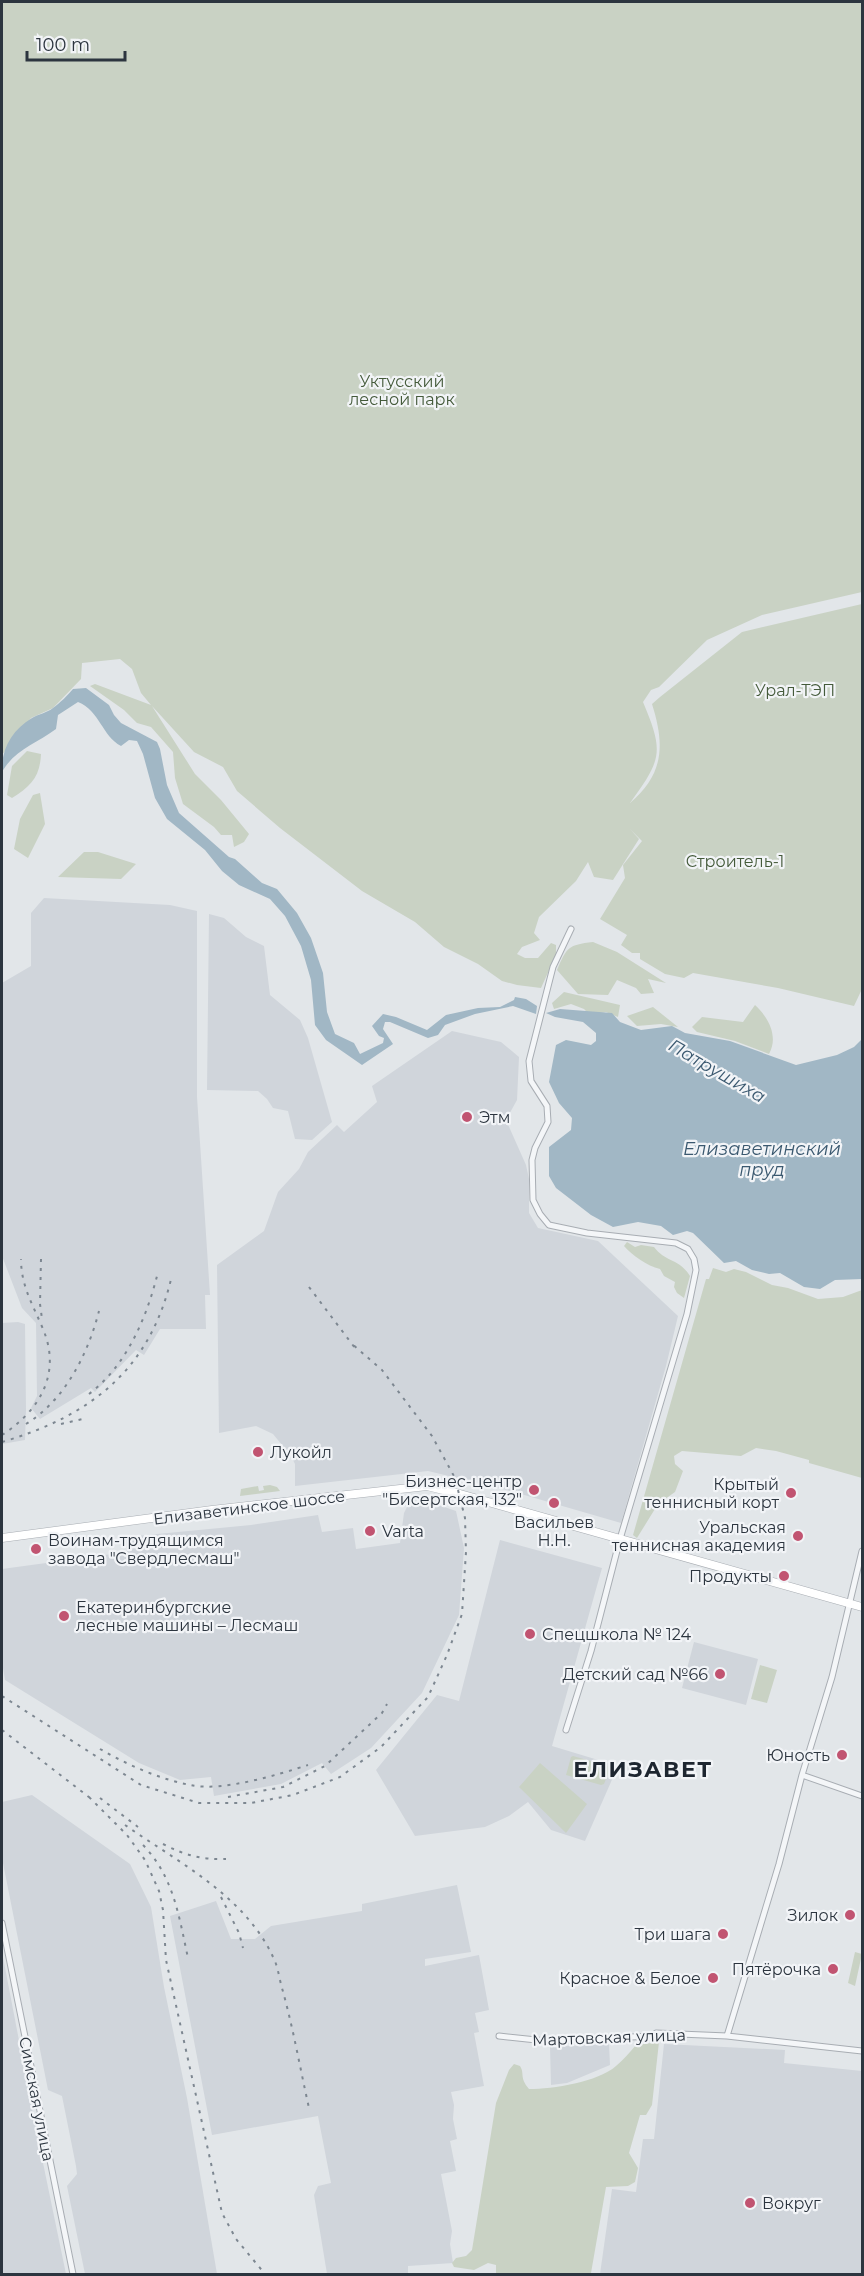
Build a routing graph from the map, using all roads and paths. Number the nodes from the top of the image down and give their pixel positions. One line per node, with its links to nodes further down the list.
1 (571, 929): 3 (street)
2 (2, 1538): 3 (main road, Елизаветинское шоссе)
3 (620, 1539): 5 (main road, Елизаветинское шоссе); 7 (street)
4 (862, 1551): 5 (street)
5 (851, 1603): 6 (main road, Елизаветинское шоссе); 8 (street)
6 (862, 1606)
7 (566, 1730)
8 (802, 1775): 9 (street); 12 (street)
9 (862, 1796)
10 (2, 1923): 14 (street, Симская улица)
11 (499, 2036): 12 (street, Мартовская улица)
12 (727, 2036): 13 (street, Мартовская улица)
13 (862, 2051)
14 (73, 2274)

